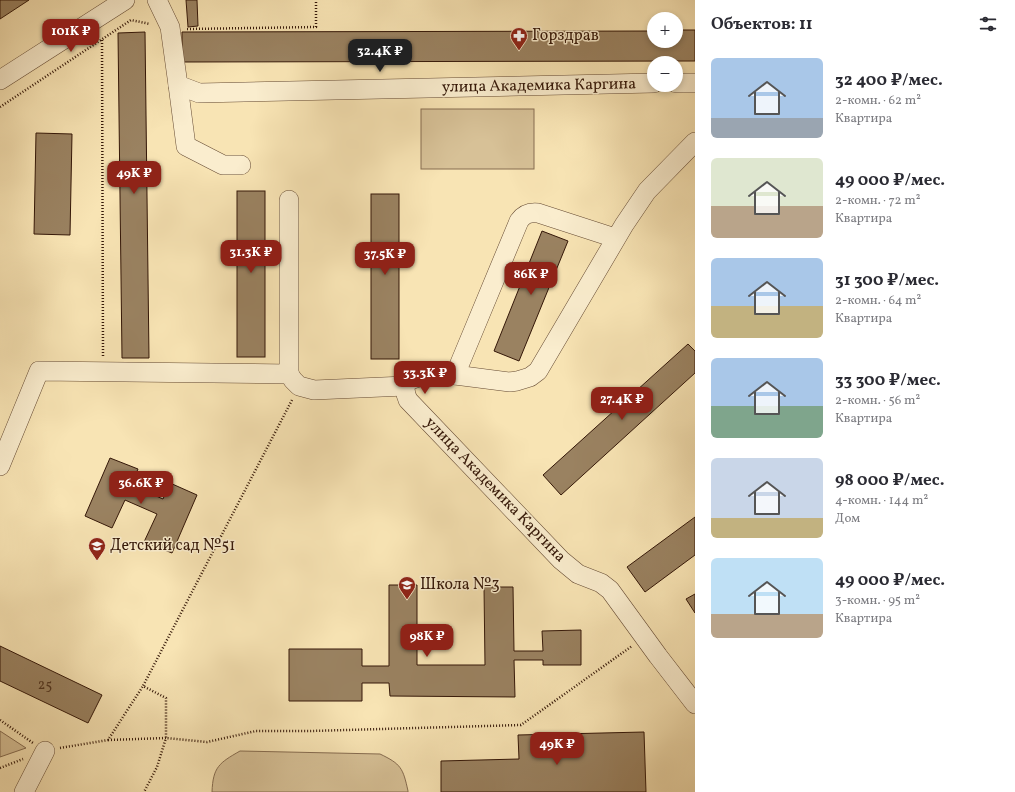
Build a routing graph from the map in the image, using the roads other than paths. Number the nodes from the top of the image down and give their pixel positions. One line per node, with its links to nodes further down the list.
1 (125, 0): 3 (street)
2 (156, 0): 7 (street)
3 (0, 80)
4 (647, 83): 7 (street, улица Академика Каргина)
5 (683, 83): 6 (street)
6 (695, 83)
7 (178, 85): 9 (street)
8 (695, 142): 11 (street)
9 (241, 165)
10 (289, 200): 13 (street)
11 (615, 238): 12 (street); 12 (street)
12 (455, 375): 14 (street)
13 (294, 380): 14 (street); 15 (street)
14 (405, 386): 17 (street, улица Академика Каргина)
15 (6, 432): 16 (street)
16 (0, 466)
17 (695, 704)
18 (44, 751): 19 (street)
19 (24, 792)

